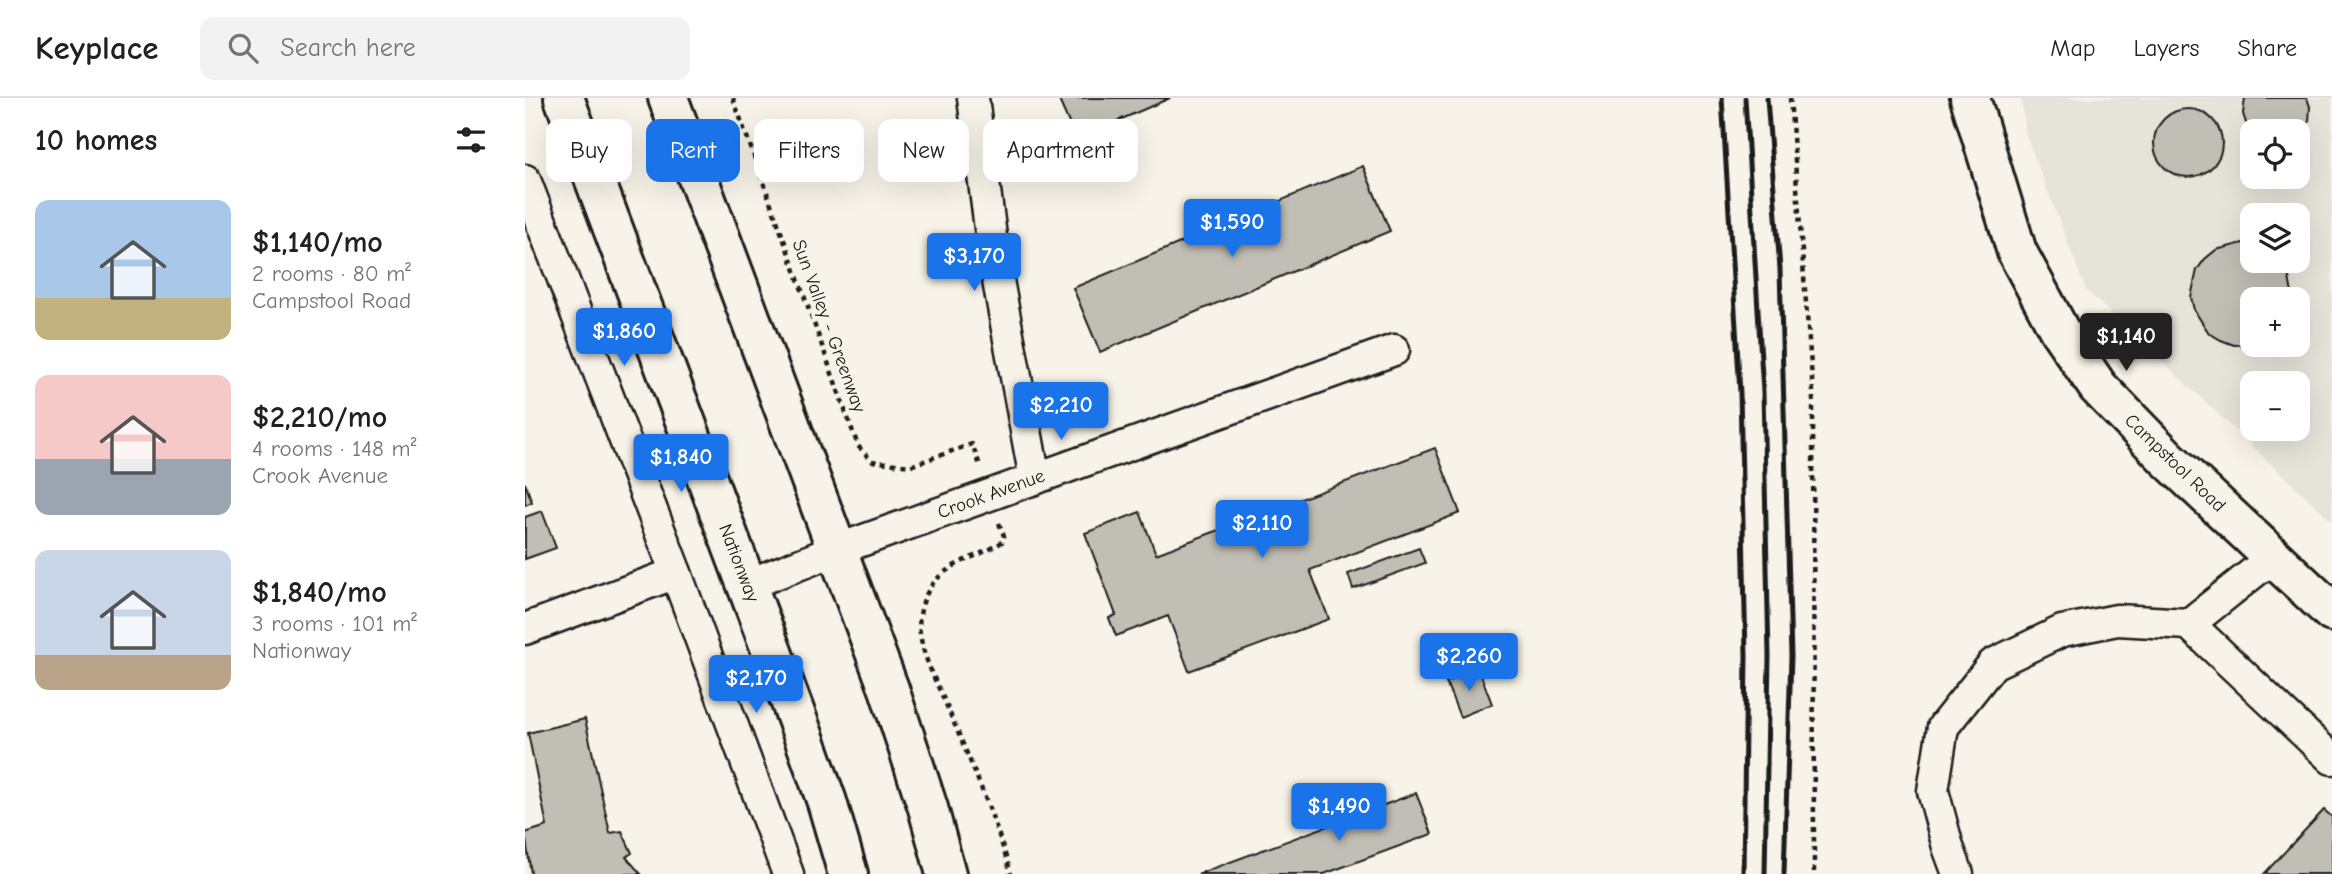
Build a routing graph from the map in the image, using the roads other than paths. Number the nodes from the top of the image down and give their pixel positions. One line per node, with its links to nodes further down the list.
1 (564, 98): 11 (main road, Nationway)
2 (667, 98): 8 (main road)
3 (973, 98): 7 (street)
4 (1970, 98): 9 (main road, Campstool Road)
5 (525, 180): 10 (street)
6 (1394, 350): 7 (street, Crook Avenue)
7 (1035, 479): 8 (street, Crook Avenue)
8 (836, 550): 11 (street, Crook Avenue); 18 (main road)
9 (2273, 556): 12 (main road, Campstool Road); 13 (street)
10 (676, 573): 14 (street); 16 (street)
11 (747, 585): 17 (main road, Nationway)
12 (2332, 612)
13 (2189, 624): 15 (street); 19 (street)
14 (525, 629)
15 (2332, 759)
16 (788, 874)
17 (848, 874)
18 (946, 874)
19 (1958, 874)

